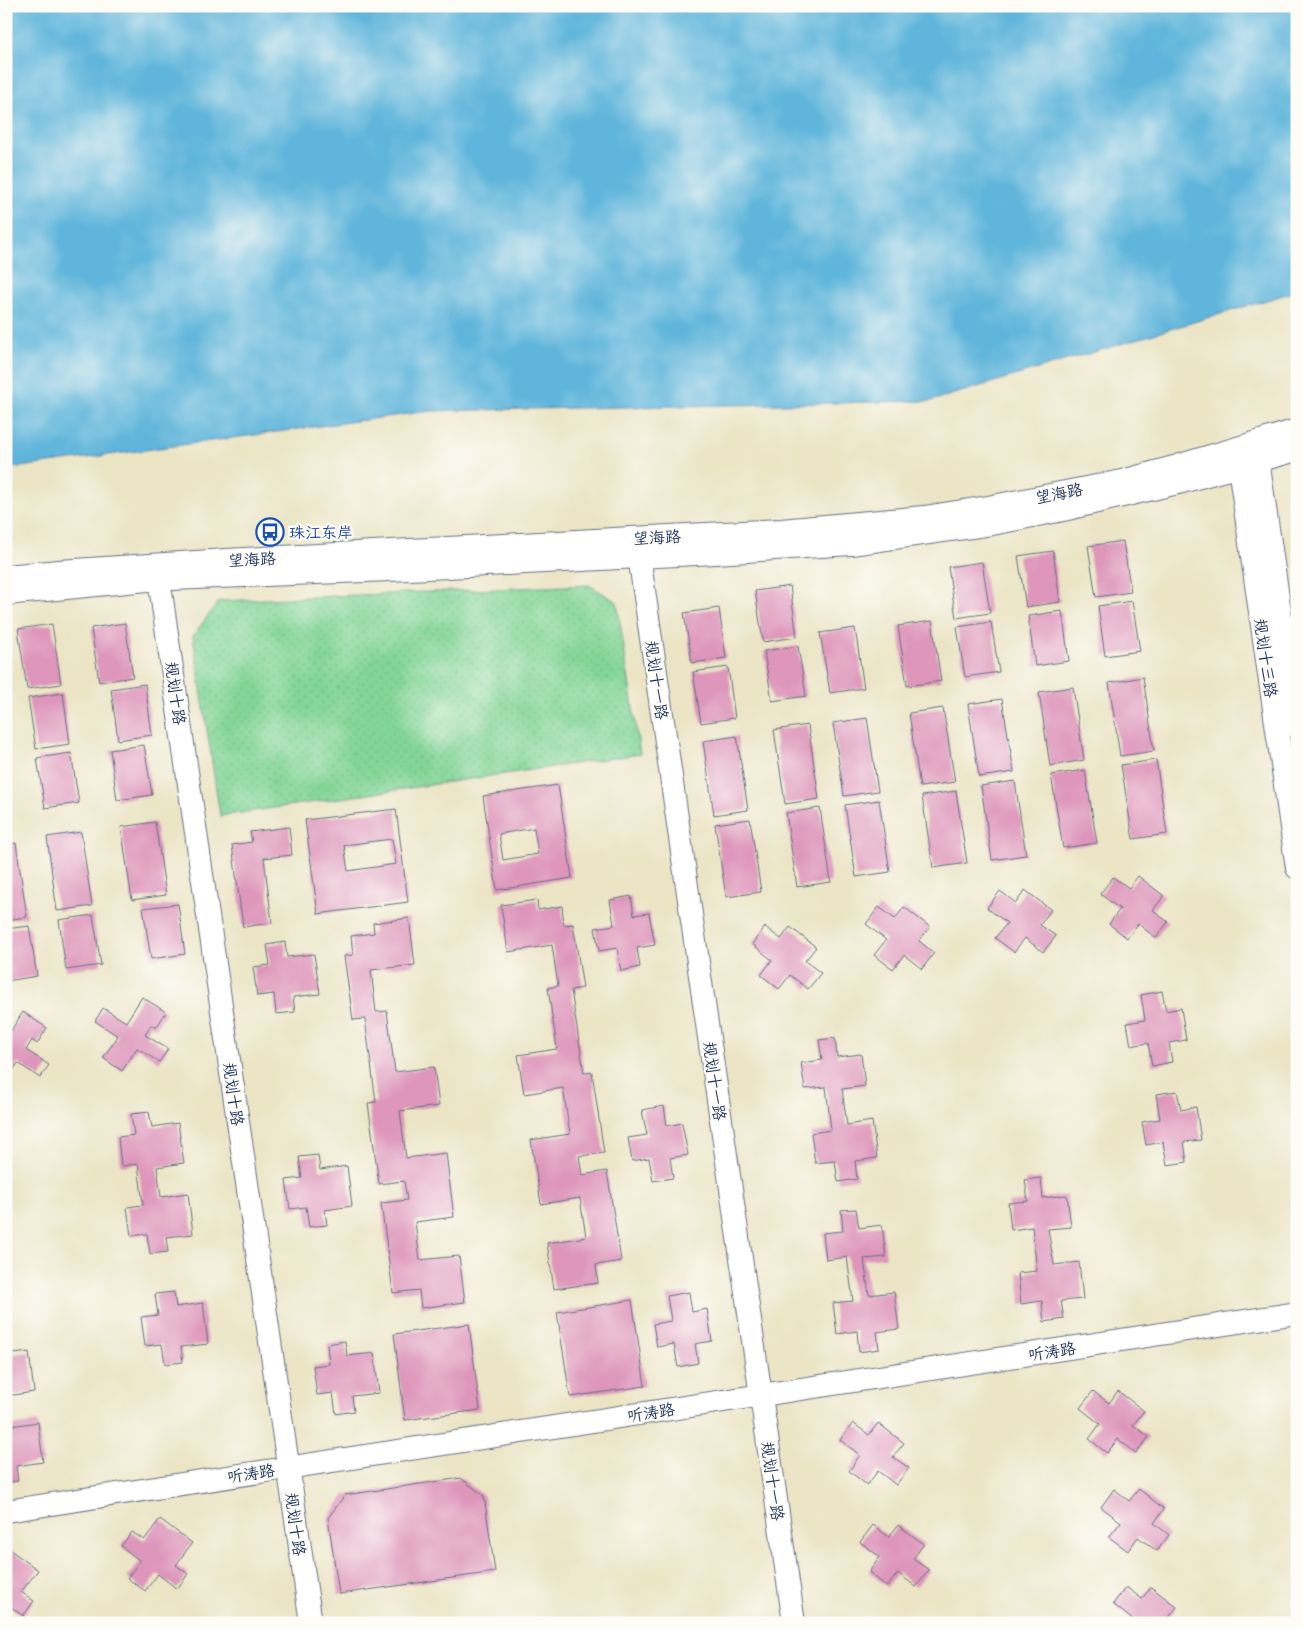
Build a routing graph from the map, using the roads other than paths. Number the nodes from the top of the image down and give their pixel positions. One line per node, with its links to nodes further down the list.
1 (1297, 430): 3 (street, 望海路)
2 (1297, 450): 3 (street, 望海路)
3 (1247, 454): 4 (street, 望海路); 8 (street, 规划十三路); 9 (street, 规划十三路)
4 (638, 548): 5 (street, 望海路); 11 (street, 规划十一路)
5 (158, 572): 6 (street, 望海路); 7 (street, 望海路); 12 (street, 规划十路)
6 (6, 576)
7 (6, 594)
8 (1297, 728)
9 (1297, 868)
10 (1297, 1313): 11 (street, 听涛路)
11 (761, 1395): 12 (street, 听涛路); 15 (street, 规划十一路)
12 (288, 1468): 13 (street, 听涛路); 14 (street, 规划十路)
13 (6, 1511)
14 (311, 1623)
15 (794, 1623)

